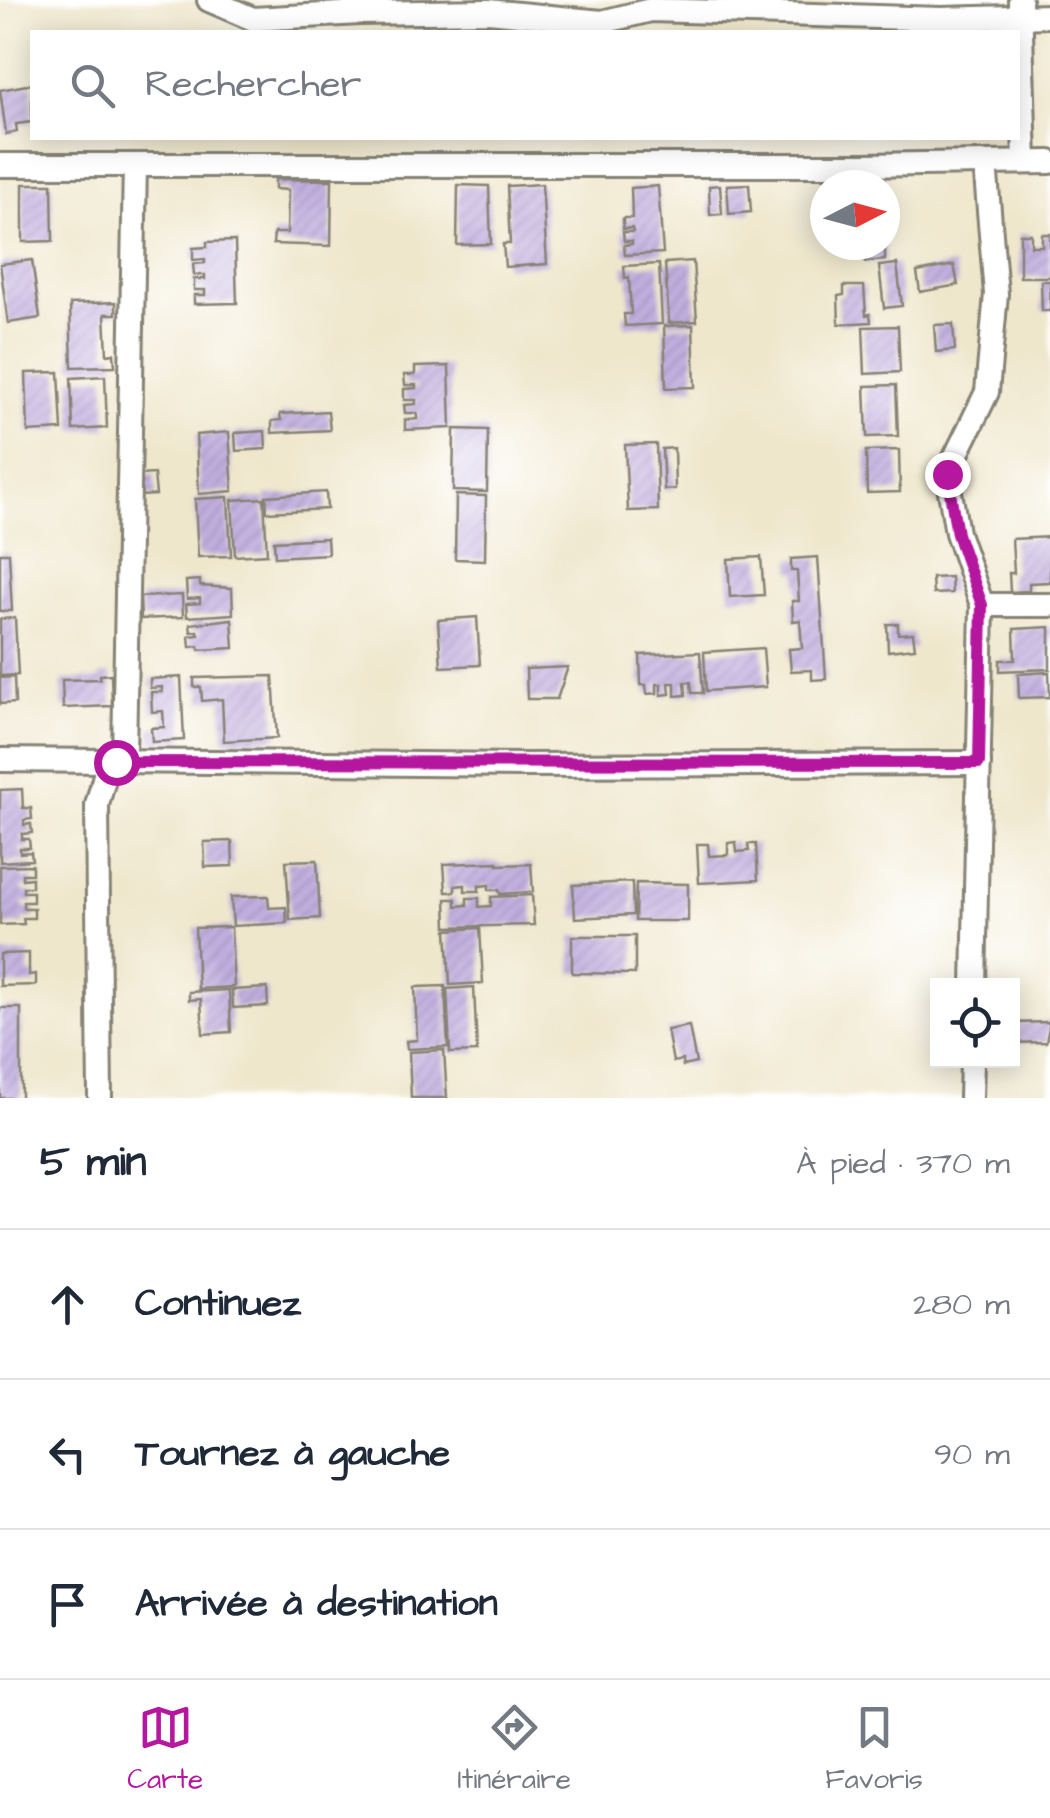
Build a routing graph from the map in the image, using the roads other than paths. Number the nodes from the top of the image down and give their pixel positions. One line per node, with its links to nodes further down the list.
1 (208, 0): 2 (street)
2 (1021, 8): 3 (street); 4 (street)
3 (1050, 16)
4 (1025, 162): 5 (street); 6 (street)
5 (1050, 162)
6 (985, 163): 8 (street); 9 (street)
7 (0, 165): 8 (street)
8 (135, 165): 12 (street)
9 (982, 605): 10 (street); 13 (street)
10 (1050, 605)
11 (0, 760): 12 (street)
12 (116, 762): 13 (street); 16 (street)
13 (979, 763): 14 (street)
14 (974, 978)
15 (972, 1068): 17 (street)
16 (100, 1098)
17 (971, 1098)

